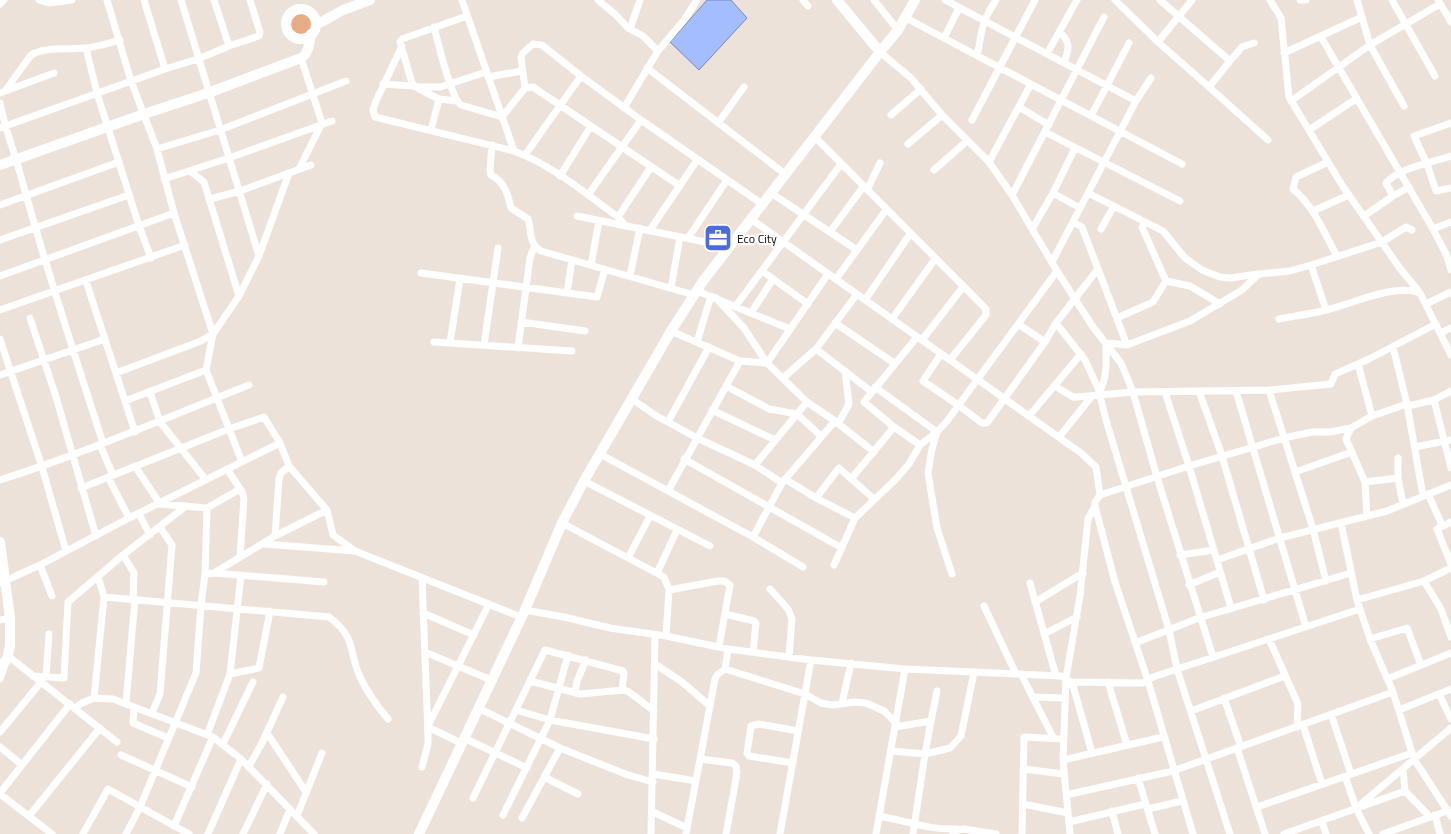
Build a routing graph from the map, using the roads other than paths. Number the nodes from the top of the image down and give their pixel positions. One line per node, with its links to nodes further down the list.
1 (4, 0): 32 (street)
2 (39, 0): 3 (street)
3 (68, 0)
4 (107, 0): 54 (street)
5 (144, 0): 75 (street)
6 (181, 0): 68 (street)
7 (214, 0): 59 (street)
8 (250, 0): 59 (street)
9 (293, 0): 35 (main road); 41 (main road)
10 (367, 0): 41 (main road)
11 (462, 0): 36 (street)
12 (598, 0): 46 (street)
13 (640, 0): 46 (street)
14 (803, 0): 33 (street)
15 (837, 0): 49 (main road)
16 (874, 0): 47 (street)
17 (915, 0): 39 (main road)
18 (944, 0): 34 (street)
19 (996, 0): 42 (street)
20 (1035, 0): 53 (street)
21 (1077, 0): 48 (street)
22 (1115, 0): 55 (street)
23 (1160, 0): 37 (street)
24 (1192, 0): 37 (street)
25 (1300, 0): 26 (street)
26 (1306, 0)
27 (1357, 0): 40 (street)
28 (1392, 0): 44 (street)
29 (694, 1): 62 (street)
30 (1272, 1): 64 (street)
31 (1439, 2): 43 (street); 44 (street)
32 (0, 4)
33 (808, 6)
34 (959, 8): 42 (street); 52 (street)
35 (292, 12): 41 (main road); 51 (main road)
36 (467, 16): 45 (street); 79 (street)
37 (1179, 16): 55 (street); 69 (street)
38 (1104, 17): 76 (street)
39 (906, 18): 47 (main road); 52 (street)
40 (1362, 18): 50 (street); 58 (street)
41 (311, 21): 51 (main road); 66 (main road)
42 (985, 21): 53 (street); 67 (street)
43 (1451, 22)
44 (1405, 25): 58 (street); 81 (street)
45 (434, 28): 60 (street); 86 (street)
46 (628, 28): 62 (street)
47 (898, 30): 63 (main road)
48 (1060, 32): 65 (street); 70 (street)
49 (863, 33): 63 (main road); 71 (main road)
50 (1321, 37): 64 (street); 72 (street)
51 (300, 38): 66 (main road)
52 (944, 38): 67 (street)
53 (1015, 38): 65 (street); 74 (street)
54 (120, 40): 61 (street); 83 (street)
55 (1158, 42): 91 (street)
56 (1254, 43): 69 (street)
57 (1129, 44): 89 (street)
58 (1370, 45): 72 (street); 106 (street)
59 (228, 46): 68 (street)
60 (402, 46): 85 (street); 88 (street)
61 (86, 48): 94 (street); 95 (street)
62 (658, 51): 73 (street)
63 (880, 52): 71 (main road); 93 (street)
64 (1284, 53): 103 (street)
65 (1047, 54): 70 (street)
66 (304, 55): 96 (main road); 97 (street)
67 (977, 55): 74 (street)
68 (198, 59): 75 (street); 96 (street)
69 (1230, 61): 91 (street)
70 (1064, 63): 76 (street)
71 (870, 64): 129 (main road)
72 (1338, 66): 101 (street); 103 (street)
73 (648, 68): 108 (street); 118 (street)
74 (1000, 68): 87 (street); 115 (street)
75 (165, 69): 83 (street)
76 (1077, 70): 89 (street); 100 (street)
77 (522, 71): 79 (street); 80 (street); 92 (street)
78 (54, 73): 94 (street)
79 (487, 74): 86 (street); 113 (street)
80 (581, 76): 105 (street); 108 (street)
81 (1435, 76)
82 (1151, 78): 102 (street)
83 (131, 81): 95 (street); 109 (street)
84 (346, 81): 97 (street)
85 (383, 84): 88 (street); 125 (street)
86 (450, 84): 88 (street); 99 (street)
87 (1031, 84): 100 (street); 107 (street)
88 (415, 86): 98 (street)
89 (1107, 86): 102 (street); 112 (street)
90 (744, 87): 118 (street)
91 (1209, 87): 130 (street)
92 (525, 88): 105 (street); 113 (street)
93 (921, 89): 110 (street); 111 (street)
94 (3, 92)
95 (97, 93): 122 (street); 123 (street)
96 (208, 93): 109 (main road); 124 (street)
97 (313, 93): 117 (street); 124 (street)
98 (439, 99): 99 (street); 125 (street)
99 (456, 100): 113 (street)
100 (1062, 100): 112 (street); 120 (street)
101 (1356, 100): 126 (street); 158 (street)
102 (1136, 101): 127 (street)
103 (1291, 101): 126 (street)
104 (0, 103): 122 (street)
105 (561, 105): 121 (street); 138 (street)
106 (1404, 106)
107 (1019, 107): 120 (street); 144 (street)
108 (624, 108): 114 (street)
109 (144, 114): 123 (main road); 136 (street)
110 (891, 115)
111 (942, 115): 131 (street); 132 (street)
112 (1091, 116): 127 (street)
113 (502, 117): 137 (street)
114 (641, 120): 134 (street); 142 (street)
115 (972, 120)
116 (332, 121): 117 (street)
117 (322, 123): 140 (street); 154 (street)
118 (718, 123): 159 (street)
119 (1451, 123): 150 (street)
120 (1049, 125): 128 (street)
121 (591, 126): 134 (street); 160 (street)
122 (2, 127): 141 (street)
123 (108, 127): 141 (main road); 143 (street)
124 (220, 130): 136 (street); 140 (street)
125 (430, 130): 133 (street)
126 (1309, 130): 145 (street)
127 (1120, 131): 147 (street); 149 (street)
128 (1045, 132): 135 (street); 173 (street)
129 (814, 136): 148 (street); 159 (main road)
130 (1268, 140)
131 (967, 141): 144 (street); 155 (street)
132 (908, 144)
133 (492, 146): 137 (street); 211 (street)
134 (623, 148): 153 (street); 172 (street)
135 (1075, 148): 147 (street); 169 (street)
136 (157, 149): 161 (street)
137 (514, 151): 138 (street)
138 (525, 155): 160 (street)
139 (1451, 157): 150 (street)
140 (229, 158): 156 (street); 167 (street)
141 (16, 160): 151 (main road); 175 (street)
142 (697, 160): 162 (street); 163 (street)
143 (119, 162): 171 (street); 175 (street)
144 (989, 162): 173 (street)
145 (1328, 162): 174 (street); 184 (street)
146 (880, 163): 165 (street)
147 (1103, 163): 170 (street); 178 (street)
148 (841, 164): 165 (street); 186 (street)
149 (1182, 164)
150 (1427, 164): 158 (street); 166 (street)
151 (0, 165)
152 (311, 165): 154 (street)
153 (651, 167): 163 (street); 189 (street)
154 (299, 169): 157 (street)
155 (934, 170)
156 (190, 171): 161 (street); 177 (street)
157 (289, 172): 167 (street); 215 (street)
158 (1400, 172): 164 (street); 176 (street)
159 (785, 174): 168 (main road)
160 (560, 176): 172 (street)
161 (164, 179): 185 (street)
162 (727, 180): 179 (street); 206 (street)
163 (680, 186): 202 (street)
164 (1409, 187): 176 (street); 201 (street)
165 (865, 188): 183 (street); 204 (street)
166 (1451, 188)
167 (240, 191): 177 (street); 215 (street)
168 (771, 192): 179 (main road); 186 (street)
169 (1053, 193): 182 (street); 199 (street)
170 (1088, 193): 181 (street); 182 (street)
171 (129, 195): 196 (street); 197 (street)
172 (588, 195): 189 (street)
173 (1012, 195): 199 (street)
174 (1349, 195): 184 (street); 188 (street)
175 (26, 196): 180 (street); 197 (street)
176 (1393, 196): 188 (street)
177 (210, 199): 249 (street)
178 (1180, 201)
179 (762, 204): 190 (main road)
180 (0, 205)
181 (1114, 206): 193 (street); 200 (street)
182 (1080, 208): 192 (street)
183 (886, 210): 205 (street); 214 (street)
184 (1312, 211): 216 (street)
185 (174, 214): 196 (street); 210 (street)
186 (804, 214): 204 (street); 208 (street)
187 (577, 216): 191 (street)
188 (1364, 216): 209 (street)
189 (618, 217): 195 (street)
190 (751, 219): 208 (street); 212 (main road)
191 (599, 221): 195 (street); 222 (street)
192 (1073, 222): 221 (street); 225 (street)
193 (1145, 222): 231 (street); 238 (street)
194 (1451, 222): 201 (street)
195 (626, 225): 198 (street)
196 (139, 226): 217 (street); 219 (street)
197 (35, 228): 207 (street); 219 (street)
198 (640, 228): 202 (street); 233 (street)
199 (1032, 229): 221 (street)
200 (1101, 229)
201 (1433, 229): 226 (street)
202 (650, 230): 206 (street)
203 (1412, 230): 209 (street)
204 (830, 232): 214 (street)
205 (910, 234): 218 (street); 251 (street)
206 (684, 238): 212 (street); 241 (street)
207 (0, 240)
208 (783, 242): 227 (street); 230 (street)
209 (1382, 242): 216 (street); 247 (street)
210 (185, 246): 217 (street); 274 (street)
211 (534, 247): 220 (street); 240 (street)
212 (730, 247): 246 (main road)
213 (498, 248): 239 (street)
214 (857, 250): 237 (street)
215 (259, 256): 249 (street)
216 (1337, 256): 223 (street)
217 (151, 258): 236 (street)
218 (935, 259): 242 (street); 262 (street)
219 (45, 260): 232 (street); 243 (street)
220 (572, 260): 222 (street); 245 (street)
221 (1052, 262): 228 (street)
222 (591, 265): 224 (street)
223 (1311, 265): 231 (street); 258 (street)
224 (605, 269): 233 (street); 245 (street)
225 (1098, 269): 252 (street); 261 (street)
226 (1451, 270)
227 (762, 271): 235 (street); 256 (street)
228 (1057, 271): 252 (street); 267 (street)
229 (421, 274): 234 (street)
230 (828, 274): 237 (street); 253 (street)
231 (1259, 274): 254 (street)
232 (0, 276)
233 (630, 276): 241 (street)
234 (460, 279): 239 (street); 281 (street)
235 (773, 279): 253 (street); 259 (street)
236 (86, 280): 243 (street); 277 (street)
237 (836, 280): 248 (street)
238 (1166, 281): 254 (street); 261 (street)
239 (493, 283): 240 (street); 283 (street)
240 (525, 288): 245 (street); 264 (street)
241 (671, 288): 246 (street)
242 (963, 288): 275 (street); 295 (street)
243 (55, 292): 257 (street); 289 (street)
244 (1451, 292): 255 (street)
245 (567, 293)
246 (696, 293): 250 (street); 272 (main road)
247 (1420, 293): 255 (street); 258 (street)
248 (856, 294): 251 (street); 265 (street)
249 (239, 296): 274 (street)
250 (713, 297): 256 (street); 279 (street); 297 (street)
251 (864, 300): 262 (street)
252 (1076, 300): 266 (street); 282 (street)
253 (808, 304): 270 (street)
254 (1220, 304): 284 (street)
255 (1426, 304): 268 (street)
256 (735, 306): 259 (street)
257 (0, 310)
258 (1326, 310): 263 (street)
259 (751, 313): 270 (street)
260 (30, 318): 294 (street)
261 (1117, 318): 284 (street)
262 (892, 319): 275 (street)
263 (1280, 319)
264 (521, 322): 271 (street); 287 (street)
265 (835, 323): 288 (street); 298 (street)
266 (1056, 323): 280 (street); 292 (street)
267 (1018, 324): 280 (street); 306 (street)
268 (1436, 324): 273 (street); 286 (street)
269 (1451, 328): 273 (street)
270 (790, 329): 297 (street)
271 (585, 330)
272 (672, 331): 279 (street); 322 (main road)
273 (1440, 333): 293 (street)
274 (213, 334): 300 (street); 303 (street)
275 (919, 338): 291 (street); 298 (street)
276 (0, 339): 301 (street)
277 (105, 339): 289 (street); 303 (street)
278 (434, 342): 281 (street)
279 (698, 342): 285 (street)
280 (1045, 342): 321 (street)
281 (450, 343): 283 (street)
282 (1106, 343): 284 (street); 312 (street); 317 (street)
283 (484, 345): 287 (street)
284 (1128, 345)
285 (710, 347): 296 (street); 333 (street)
286 (1393, 347): 299 (street); 327 (street)
287 (518, 348): 290 (street)
288 (816, 349): 302 (street); 305 (street)
289 (73, 350): 294 (street); 347 (street)
290 (572, 351)
291 (941, 354): 295 (street); 326 (street)
292 (1081, 354): 309 (street); 312 (street)
293 (1451, 355)
294 (44, 360): 301 (street); 355 (street)
295 (950, 360): 306 (street)
296 (740, 361): 297 (street); 308 (street)
297 (767, 363): 305 (street)
298 (894, 363): 310 (street)
299 (1358, 364): 311 (street); 331 (street)
300 (206, 370): 316 (street); 320 (street)
301 (12, 371): 304 (street); 364 (street)
302 (845, 371): 310 (street); 334 (street)
303 (116, 373): 324 (street)
304 (0, 374)
305 (783, 378): 325 (street)
306 (977, 379): 321 (street); 326 (street)
307 (249, 385): 320 (street)
308 (726, 386): 328 (street); 329 (street)
309 (1055, 386): 319 (street); 330 (street)
310 (874, 390): 335 (street); 339 (street)
311 (1269, 390): 314 (street); 343 (street)
312 (1099, 391): 317 (street); 319 (street); 379 (street)
313 (1199, 391): 314 (street); 318 (street); 356 (street)
314 (1236, 391): 349 (street)
315 (1451, 391): 323 (street)
316 (150, 392): 324 (street); 332 (street)
317 (1133, 392): 318 (street); 369 (street)
318 (1165, 392): 363 (street)
319 (1091, 397): 341 (street)
320 (217, 398): 332 (street); 337 (street)
321 (1004, 398): 326 (street); 330 (street)
322 (632, 399): 333 (street); 354 (main road)
323 (1434, 400): 327 (street); 345 (street)
324 (125, 401): 338 (street)
325 (807, 402): 329 (street); 334 (street)
326 (958, 405): 339 (street)
327 (1408, 405): 331 (street); 350 (street)
328 (712, 410): 342 (street); 344 (street)
329 (797, 414): 340 (street); 344 (street)
330 (1029, 416): 341 (street)
331 (1372, 416): 336 (street)
332 (160, 422): 338 (street); 351 (street)
333 (668, 422): 342 (street)
334 (836, 422): 340 (street); 352 (street)
335 (894, 426): 348 (street); 352 (street)
336 (1351, 428): 343 (street); 353 (street)
337 (229, 429): 346 (street); 351 (street); 359 (street)
338 (135, 432): 347 (street)
339 (937, 432): 348 (street); 434 (street)
340 (821, 436): 375 (street)
341 (1059, 437): 382 (street)
342 (696, 438): 358 (street); 360 (street)
343 (1284, 438): 349 (street); 367 (street)
344 (775, 440): 360 (street)
345 (1448, 440): 350 (street); 365 (street)
346 (280, 443): 359 (street); 362 (street)
347 (102, 444): 355 (street); 368 (street)
348 (920, 445): 385 (street)
349 (1252, 447): 356 (street); 409 (street)
350 (1414, 447): 383 (street)
351 (180, 448): 361 (street); 373 (street)
352 (874, 452): 371 (street)
353 (1352, 452): 367 (street); 376 (street)
354 (600, 454): 374 (main road); 381 (street)
355 (72, 456): 364 (street); 378 (street)
356 (1222, 456): 363 (street); 415 (street)
357 (1398, 458): 370 (street)
358 (684, 459): 381 (street); 391 (street)
359 (242, 462): 366 (street)
360 (755, 465): 375 (street)
361 (135, 466): 368 (street); 386 (street)
362 (289, 466): 392 (street); 407 (street)
363 (1189, 466): 369 (street); 416 (street)
364 (42, 467): 372 (street); 417 (street)
365 (1451, 468)
366 (227, 469): 373 (street); 380 (street)
367 (1295, 472): 403 (street)
368 (111, 476): 378 (street); 396 (street)
369 (1157, 477): 379 (street); 420 (street)
370 (1398, 478): 376 (street); 387 (street)
371 (851, 479): 384 (street); 385 (street)
372 (0, 480)
373 (206, 480): 386 (street)
374 (584, 481): 394 (street); 400 (main road)
375 (784, 481): 384 (street); 391 (street)
376 (1365, 482): 395 (street)
377 (1451, 485): 383 (street)
378 (81, 488): 406 (street)
379 (1126, 488): 382 (street); 468 (street)
380 (240, 489): 390 (street); 421 (street)
381 (668, 491): 408 (street)
382 (1100, 495): 389 (street)
383 (1425, 495): 387 (street); 401 (street)
384 (816, 498): 397 (street)
385 (874, 498): 397 (street)
386 (160, 504): 388 (street); 393 (street)
387 (1403, 504): 395 (street)
388 (186, 506): 390 (street); 402 (street)
389 (1094, 506): 431 (street); 477 (street)
390 (206, 508): 433 (street)
391 (768, 508): 408 (street); 414 (street)
392 (327, 510): 407 (street); 418 (street)
393 (139, 514): 396 (street); 405 (street)
394 (650, 516): 404 (street); 422 (street)
395 (1367, 516): 398 (street)
396 (129, 518): 406 (street)
397 (855, 518): 414 (street)
398 (1341, 522): 403 (street); 432 (street)
399 (1451, 522): 401 (street)
400 (562, 523): 422 (street); 462 (main road)
401 (1442, 525): 427 (street)
402 (160, 527): 405 (street); 452 (street)
403 (1312, 529): 409 (street); 438 (street)
404 (677, 530): 412 (street); 430 (street)
405 (150, 534): 419 (street)
406 (96, 536): 417 (street)
407 (275, 536): 411 (street)
408 (753, 537): 426 (street)
409 (1280, 538): 415 (street); 446 (street)
410 (0, 542): 413 (main road)
411 (263, 544): 418 (street); 421 (street)
412 (710, 546)
413 (0, 547): 440 (main road)
414 (842, 548): 424 (street)
415 (1248, 548): 423 (street); 450 (street)
416 (1214, 550): 420 (street); 423 (street)
417 (66, 551): 425 (street)
418 (355, 551): 437 (street)
419 (123, 555): 436 (street); 449 (street)
420 (1180, 555): 443 (street)
421 (240, 557): 429 (street)
422 (628, 558): 430 (street)
423 (1217, 560): 428 (street)
424 (834, 565)
425 (40, 566): 440 (street); 447 (street)
426 (803, 567)
427 (1451, 568): 439 (street)
428 (1220, 572): 443 (street); 458 (street)
429 (214, 573): 433 (street); 435 (street)
430 (657, 573): 445 (street)
431 (1083, 573): 453 (street); 464 (street)
432 (1351, 573): 438 (street); 451 (street)
433 (205, 574): 455 (street)
434 (952, 574)
435 (241, 575): 441 (street); 457 (street)
436 (98, 577): 448 (street); 502 (street)
437 (422, 578): 454 (street); 461 (street)
438 (1326, 581): 446 (street)
439 (1424, 581): 451 (street); 469 (street)
440 (3, 582): 466 (main road)
441 (324, 582)
442 (1030, 583): 453 (street)
443 (1189, 585): 465 (street)
444 (770, 589): 484 (street)
445 (669, 590): 463 (street); 474 (street)
446 (1295, 590): 450 (street); 467 (street)
447 (52, 596)
448 (104, 597): 449 (street); 520 (street)
449 (134, 599): 452 (street); 523 (street)
450 (1264, 600): 458 (street)
451 (1357, 600): 459 (street)
452 (166, 602): 455 (street); 533 (street)
453 (1035, 602): 472 (street)
454 (489, 604): 462 (street); 473 (street)
455 (201, 605): 457 (street); 538 (street)
456 (984, 606): 498 (street)
457 (237, 608): 460 (street); 497 (street)
458 (1231, 608): 465 (street)
459 (1360, 609): 467 (street); 476 (street)
460 (270, 611): 497 (street); 536 (street)
461 (423, 613): 473 (street); 480 (street)
462 (523, 613): 471 (street); 504 (main road)
463 (725, 614): 478 (street); 481 (street)
464 (1077, 617): 472 (street); 505 (street)
465 (1200, 618): 468 (street); 486 (street)
466 (5, 619): 485 (main road)
467 (1306, 627): 475 (street)
468 (1169, 630): 477 (street); 495 (street)
469 (1450, 632)
470 (49, 634): 502 (street)
471 (655, 634): 474 (street); 490 (street)
472 (1044, 634): 499 (street)
473 (474, 635): 492 (street)
474 (666, 636): 478 (street)
475 (1269, 639): 486 (street); 500 (street)
476 (1370, 639): 491 (street); 503 (street)
477 (1135, 643): 507 (street)
478 (719, 647): 479 (street)
479 (728, 649): 481 (street); 493 (street)
480 (425, 652): 492 (street); 543 (street)
481 (753, 652): 484 (street)
482 (1451, 653): 491 (street)
483 (568, 655): 487 (street); 506 (street); 510 (street)
484 (788, 657): 488 (street)
485 (5, 658): 501 (street); 502 (street)
486 (1213, 658): 495 (street)
487 (586, 660): 512 (street); 515 (street)
488 (811, 660): 489 (street); 516 (street)
489 (851, 663): 494 (street); 524 (street)
490 (655, 664): 526 (street); 531 (street)
491 (1421, 665): 503 (street)
492 (458, 666): 504 (street); 543 (street)
493 (725, 669): 516 (street); 526 (street)
494 (905, 669): 496 (street); 541 (street)
495 (1177, 670): 507 (street); 532 (street)
496 (974, 672): 498 (street); 567 (street)
497 (230, 674): 549 (street)
498 (1018, 674): 499 (street); 519 (street)
499 (1056, 676): 505 (street)
500 (1285, 676): 522 (street); 542 (street)
501 (0, 679)
502 (43, 679): 525 (street); 547 (street)
503 (1387, 679): 514 (street)
504 (491, 680): 528 (main road)
505 (1069, 680): 509 (street); 521 (street); 566 (street)
506 (530, 681): 510 (street); 529 (street)
507 (1148, 681): 509 (street); 551 (street)
508 (253, 682): 558 (street)
509 (1108, 682): 559 (street)
510 (559, 688): 515 (street); 537 (street)
511 (1451, 689): 517 (street)
512 (622, 690): 515 (street); 531 (street)
513 (937, 691): 539 (street)
514 (1393, 692): 530 (street); 534 (street)
515 (574, 693)
516 (805, 694): 524 (street); 546 (street)
517 (1439, 694): 530 (street); 535 (street)
518 (283, 697): 548 (street)
519 (1033, 697): 521 (street); 550 (street)
520 (94, 698): 523 (street); 525 (street)
521 (1065, 698): 555 (street)
522 (1224, 698): 532 (street); 561 (street)
523 (126, 703): 527 (street)
524 (842, 703): 541 (street)
525 (73, 706): 544 (street); 575 (street)
526 (710, 706): 571 (street)
527 (134, 707): 533 (street); 552 (street)
528 (478, 708): 540 (street); 556 (main road)
529 (516, 710): 537 (street); 540 (street)
530 (1398, 710): 569 (street)
531 (654, 711): 554 (street)
532 (1191, 711): 572 (street)
533 (152, 714): 538 (street)
534 (1331, 714): 542 (street); 585 (street)
535 (1451, 719)
536 (388, 720)
537 (550, 720): 553 (street); 554 (street)
538 (176, 722): 549 (street); 552 (street)
539 (931, 722): 541 (street); 567 (street)
540 (509, 723): 553 (street); 564 (street)
541 (896, 725): 563 (street)
542 (1300, 726): 561 (street); 592 (street)
543 (428, 727): 556 (street); 577 (street)
544 (100, 728): 557 (street); 612 (street)
545 (1451, 728): 569 (street)
546 (798, 731): 574 (street); 574 (street)
547 (0, 732)
548 (267, 733): 576 (street); 595 (street)
549 (210, 736): 558 (street); 593 (street)
550 (1053, 737): 555 (street); 580 (street)
551 (1163, 737): 559 (street); 582 (street)
552 (168, 738): 581 (street)
553 (541, 739): 562 (street); 578 (street)
554 (654, 739): 583 (street)
555 (1064, 739): 573 (street)
556 (463, 740): 564 (street); 633 (main road)
557 (117, 742)
558 (223, 744): 570 (street)
559 (1127, 745): 566 (street)
560 (0, 747): 575 (street)
561 (1239, 747): 572 (street); 604 (street)
562 (560, 748): 586 (street); 589 (street)
563 (891, 751): 567 (street); 614 (street)
564 (495, 752): 578 (street); 599 (street)
565 (322, 753): 595 (street)
566 (1092, 753): 573 (street)
567 (925, 754): 619 (street)
568 (120, 755): 581 (street)
569 (1413, 756): 579 (street); 585 (street); 610 (street)
570 (241, 759): 576 (street); 629 (street)
571 (700, 759): 588 (street); 635 (street)
572 (1206, 759): 582 (street); 646 (street)
573 (1063, 760): 584 (street)
574 (793, 763): 636 (street)
575 (22, 765): 590 (street)
576 (249, 766): 591 (street)
577 (422, 766)
578 (527, 768): 611 (street)
579 (1403, 768): 594 (street); 605 (street)
580 (1023, 769): 584 (street); 601 (street)
581 (156, 770): 593 (street); 603 (street)
582 (1173, 771): 587 (street); 600 (street)
583 (653, 774): 588 (street); 589 (street)
584 (1064, 774): 598 (street)
585 (1348, 775): 592 (street); 605 (street)
586 (544, 777): 597 (street); 616 (street)
587 (1138, 778): 598 (street); 602 (street)
588 (696, 781): 623 (street)
589 (653, 782): 608 (street)
590 (3, 783): 596 (street)
591 (267, 784): 606 (street); 630 (street)
592 (1322, 784): 604 (street)
593 (192, 786): 620 (street)
594 (1405, 791): 605 (street); 615 (street)
595 (306, 792): 613 (street)
596 (0, 793): 612 (street)
597 (578, 794)
598 (1066, 795): 609 (street)
599 (473, 798)
600 (1182, 801): 602 (street); 645 (street)
601 (1023, 804): 609 (street); 641 (street)
602 (1146, 806): 607 (street); 644 (street)
603 (140, 807): 620 (street); 626 (street); 627 (street)
604 (1257, 807): 647 (street)
605 (1356, 808): 617 (street); 650 (street)
606 (290, 809): 613 (street); 631 (street)
607 (1112, 811): 618 (street); 643 (street)
608 (653, 812): 623 (street); 634 (street)
609 (1068, 812): 618 (street)
610 (1449, 813): 615 (street)
611 (503, 815)
612 (29, 816): 625 (street)
613 (297, 816): 632 (street)
614 (879, 816): 619 (street); 637 (street)
615 (1433, 816): 622 (street); 652 (street)
616 (522, 818)
617 (1322, 821): 648 (street); 649 (street)
618 (1069, 822): 642 (street)
619 (914, 824): 621 (street); 638 (street)
620 (174, 826): 628 (street)
621 (956, 829): 624 (street); 639 (street)
622 (1404, 830): 651 (street)
623 (687, 831)
624 (978, 832): 640 (street)
625 (52, 834)
626 (83, 834)
627 (126, 834)
628 (189, 834)
629 (208, 834)
630 (243, 834)
631 (280, 834)
632 (314, 834)
633 (419, 834)
634 (651, 834)
635 (726, 834)
636 (780, 834)
637 (876, 834)
638 (913, 834)
639 (945, 834)
640 (996, 834)
641 (1022, 834)
642 (1070, 834)
643 (1118, 834)
644 (1155, 834)
645 (1192, 834)
646 (1230, 834)
647 (1265, 834)
648 (1284, 834)
649 (1326, 834)
650 (1369, 834)
651 (1384, 834)
652 (1440, 834)

